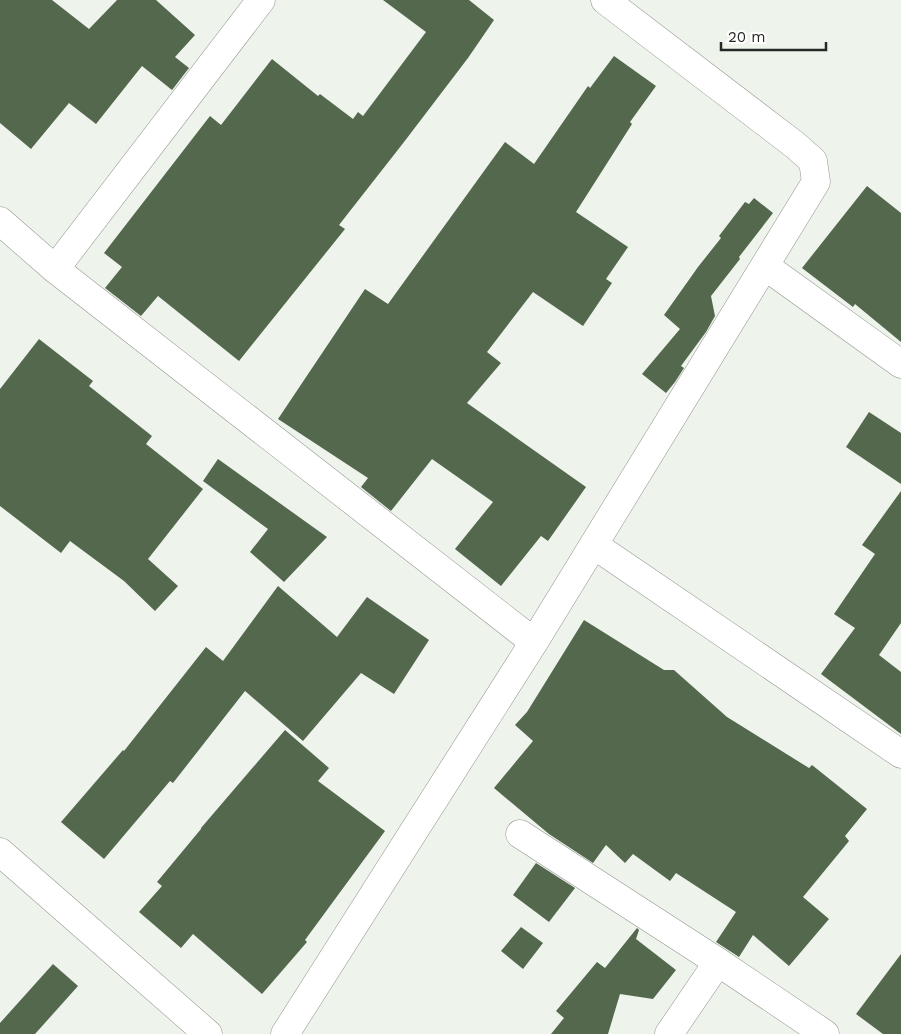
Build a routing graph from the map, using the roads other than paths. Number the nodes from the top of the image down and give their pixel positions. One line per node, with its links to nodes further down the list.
1 (261, 0): 5 (street)
2 (605, 0): 4 (street)
3 (0, 221): 5 (street)
4 (765, 266): 6 (street); 7 (street)
5 (55, 269): 8 (street)
6 (901, 364)
7 (594, 545): 8 (street); 9 (street)
8 (534, 642): 14 (street)
9 (901, 754)
10 (520, 834): 12 (street)
11 (0, 852): 13 (street)
12 (718, 962): 15 (street); 16 (street)
13 (208, 1034)
14 (285, 1034)
15 (669, 1034)
16 (824, 1034)

